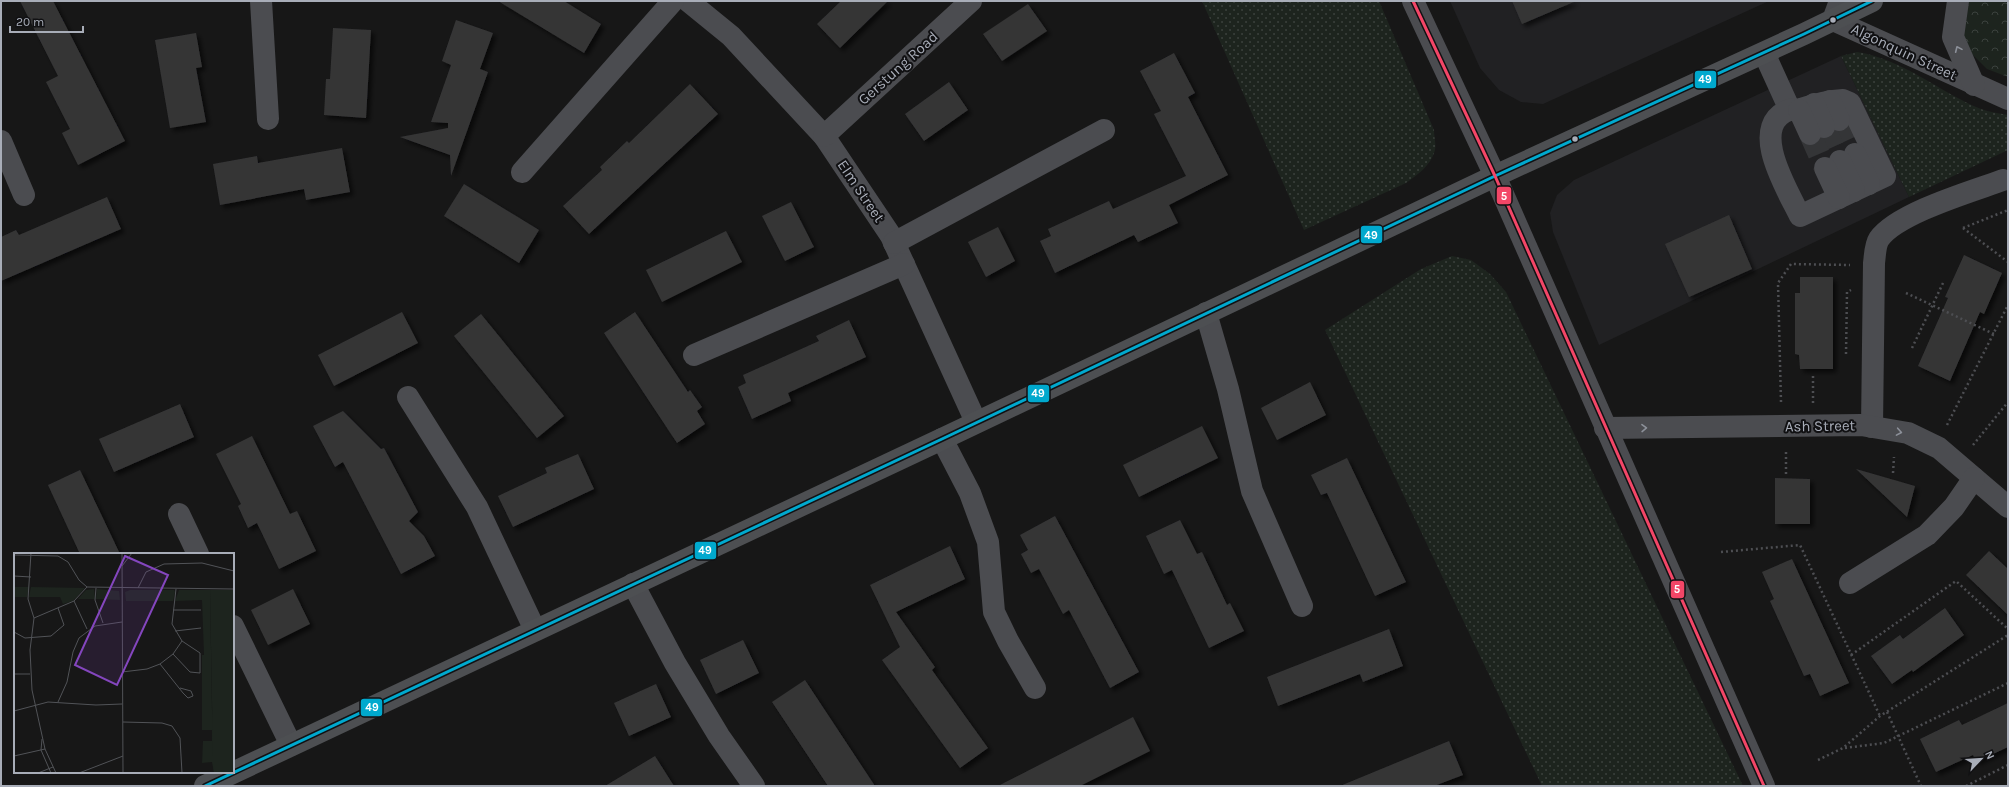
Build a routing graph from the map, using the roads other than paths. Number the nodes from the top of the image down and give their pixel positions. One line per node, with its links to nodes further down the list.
1 (261, 1): 13 (street)
2 (673, 1): 17 (street)
3 (688, 1): 15 (street, Elm Street)
4 (971, 1): 15 (street, Gerstung Road)
5 (1413, 1): 18 (street)
6 (1872, 1): 8 (main road)
7 (1958, 1): 10 (street, Algonquin Street, one-way to 7)
8 (1837, 10): 9 (main road); 10 (street, Algonquin Street)
9 (1764, 53): 12 (street); 18 (main road)
10 (1974, 85): 11 (street, Algonquin Street)
11 (2008, 98)
12 (1815, 115): 20 (street); 20 (street)
13 (268, 119)
14 (1104, 130): 22 (street)
15 (824, 136): 22 (street, Elm Street)
16 (1, 141): 21 (street)
17 (522, 172)
18 (1495, 176): 24 (main road); 29 (street)
19 (2003, 180): 28 (street)
20 (1854, 191): 20 (street)
21 (24, 195)
22 (894, 243): 23 (street, Elm Street)
23 (904, 264): 25 (street); 27 (street, Elm Street)
24 (1206, 313): 27 (main road); 37 (street)
25 (694, 354)
26 (408, 397): 39 (street)
27 (976, 422): 30 (main road)
28 (1872, 427): 29 (street, Ash Street, one-way to 28); 31 (street, Ash Street, one-way to 31)
29 (1605, 428): 45 (street)
30 (942, 439): 36 (main road); 40 (street)
31 (1974, 478): 32 (street, Ash Street); 35 (street)
32 (2008, 507)
33 (179, 514): 34 (street)
34 (198, 553)
35 (1850, 583)
36 (633, 584): 39 (main road); 44 (street)
37 (1302, 606)
38 (234, 628): 41 (street)
39 (535, 630): 41 (main road)
40 (1035, 688)
41 (291, 745): 42 (main road)
42 (231, 780): 43 (main road)
43 (205, 786)
44 (754, 786)
45 (1764, 786)

